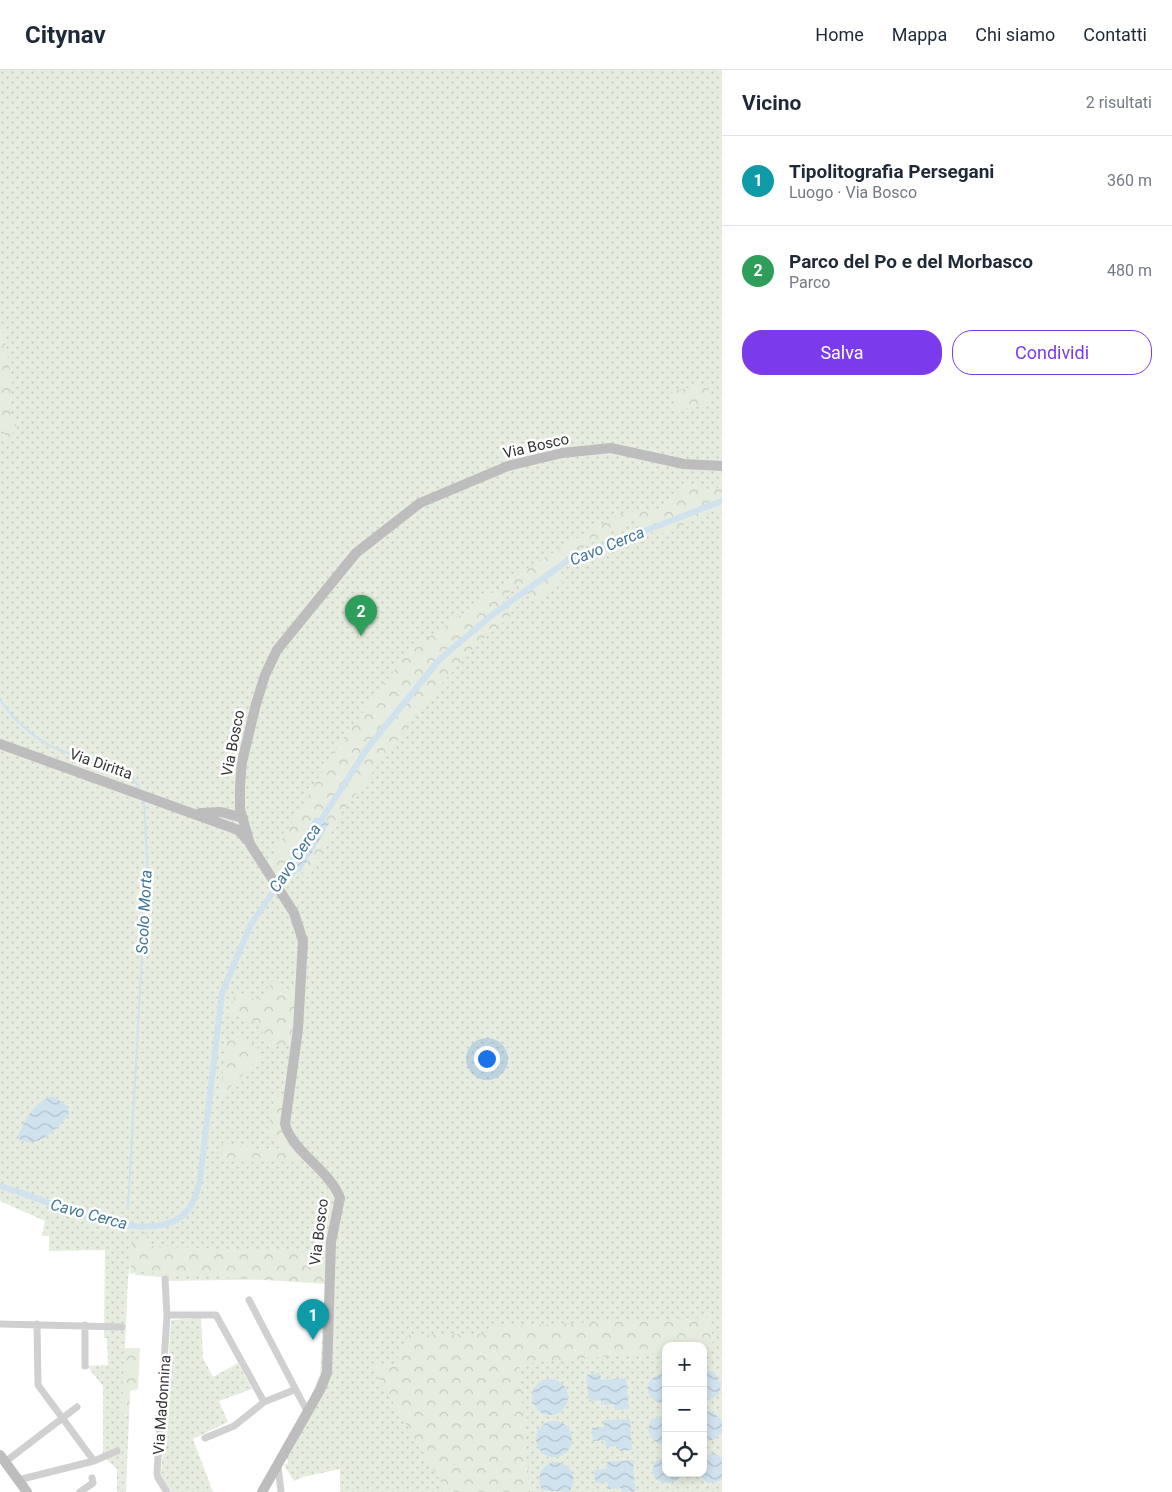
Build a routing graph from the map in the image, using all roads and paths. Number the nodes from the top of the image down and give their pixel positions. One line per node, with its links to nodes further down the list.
1 (722, 466): 3 (street, Via Bosco)
2 (0, 744): 4 (street, Via Diritta)
3 (240, 794): 5 (street); 6 (street, Via Bosco)
4 (192, 812): 5 (street, Via Diritta); 7 (street, Via Diritta)
5 (221, 812): 6 (street, Via Diritta)
6 (243, 818): 7 (street); 8 (street, Via Bosco)
7 (230, 827): 8 (street, Via Diritta)
8 (250, 844): 20 (street, Via Bosco)
9 (165, 1279): 11 (street, Via Madonnina)
10 (249, 1300): 17 (street)
11 (167, 1315): 18 (street); 33 (street, Via Madonnina)
12 (0, 1324): 13 (street)
13 (37, 1324): 14 (street); 21 (street)
14 (85, 1325): 15 (street); 16 (street)
15 (122, 1327)
16 (85, 1366)
17 (294, 1390): 18 (street); 20 (street)
18 (264, 1402): 22 (street)
19 (78, 1407): 21 (street)
20 (308, 1413): 26 (street, Via Bosco)
21 (62, 1419): 24 (street); 25 (street)
22 (205, 1438)
23 (117, 1451): 25 (street)
24 (2, 1458): 28 (street)
25 (94, 1461): 28 (street)
26 (278, 1466): 29 (street, Via Bosco); 30 (street)
27 (92, 1478): 32 (street)
28 (18, 1480): 31 (street)
29 (265, 1488): 30 (street)
30 (281, 1490)
31 (27, 1492)
32 (80, 1492)
33 (167, 1492)

